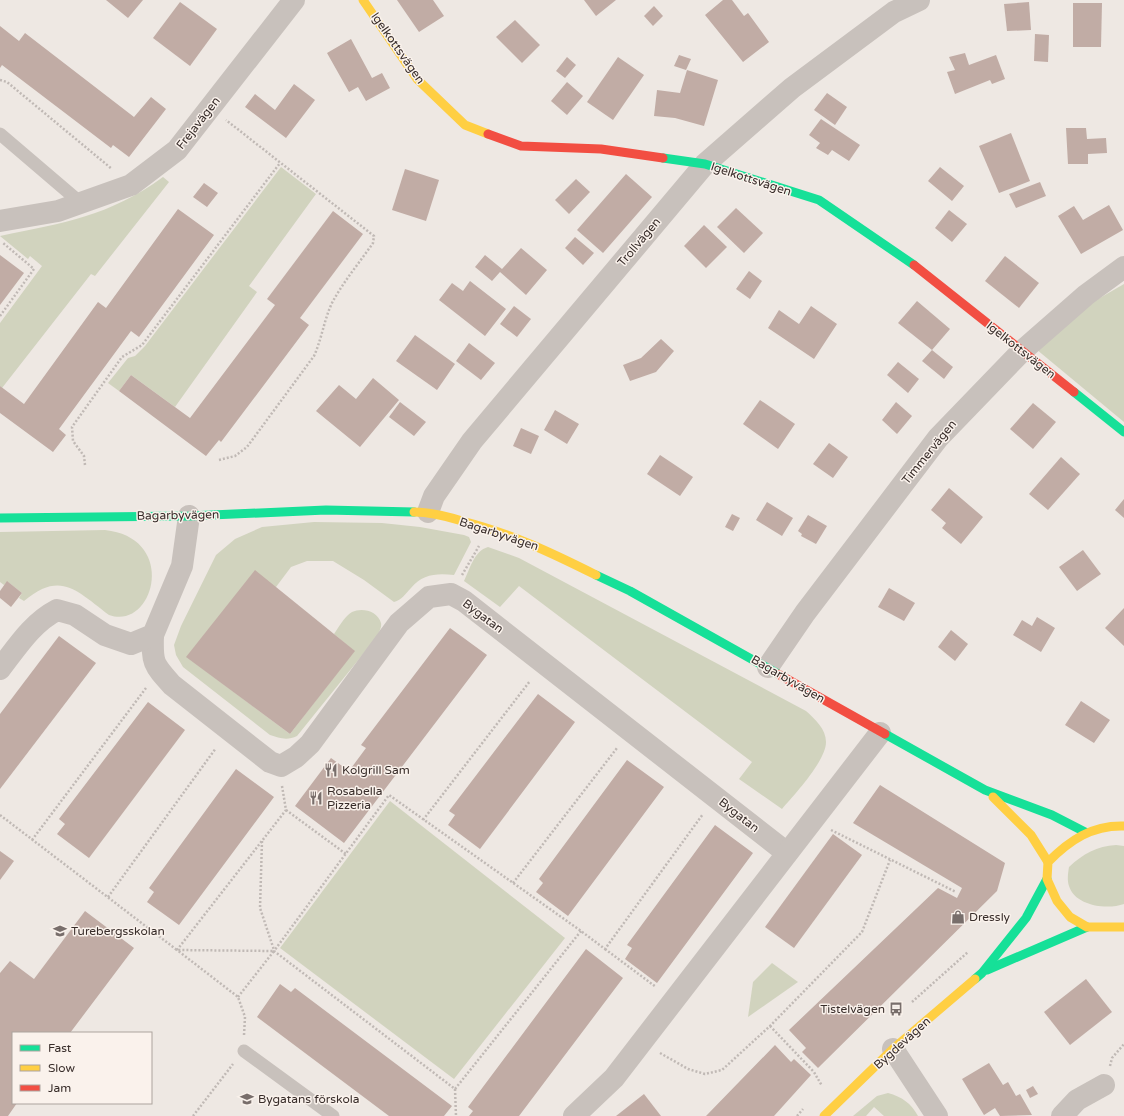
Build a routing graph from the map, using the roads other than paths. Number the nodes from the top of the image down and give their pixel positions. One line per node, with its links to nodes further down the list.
1 (294, 0): 7 (street, Frejavägen)
2 (363, 0): 6 (street, Igelkottsvägen)
3 (920, 0): 4 (street, Trollvägen)
4 (891, 6): 6 (street, Trollvägen)
5 (0, 134): 7 (lane)
6 (704, 164): 10 (street, Igelkottsvägen); 12 (street, Trollvägen)
7 (82, 204): 8 (street, Frejavägen)
8 (1, 225)
9 (1124, 267): 10 (street, Timmervägen)
10 (1022, 351): 11 (street, Igelkottsvägen); 16 (street, Timmervägen)
11 (1124, 432)
12 (428, 512): 13 (street, Bagarbyvägen); 16 (street, Bagarbyvägen)
13 (189, 516): 14 (street, Bagarbyvägen); 15 (street)
14 (0, 518)
15 (153, 635): 17 (street); 22 (street, Bygatan)
16 (768, 667): 18 (street, Bagarbyvägen)
17 (0, 669)
18 (880, 733): 19 (street, Bagarbyvägen); 22 (street)
19 (985, 790): 21 (street, Bagarbyvägen); 23 (street, Bagarbyvägen)
20 (1124, 826): 21 (street)
21 (1085, 832): 23 (street)
22 (787, 852): 32 (street)
23 (1048, 862): 24 (street)
24 (1046, 879): 25 (street); 27 (street, Bygdevägen)
25 (1087, 927): 26 (street); 27 (street, Bygdevägen)
26 (1124, 927)
27 (982, 973): 28 (street, Bygdevägen)
28 (893, 1049): 33 (street, Bygdevägen); 34 (street)
29 (244, 1051): 31 (lane)
30 (1104, 1085): 35 (street)
31 (333, 1116)
32 (574, 1116)
33 (824, 1116)
34 (937, 1116)
35 (1062, 1116)

